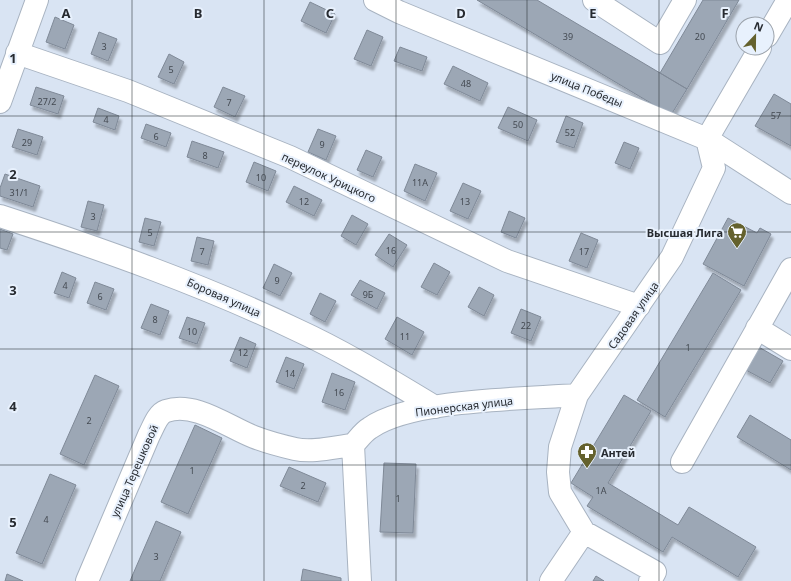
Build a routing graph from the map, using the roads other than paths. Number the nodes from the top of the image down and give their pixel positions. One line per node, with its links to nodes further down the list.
1 (37, 0): 8 (street)
2 (375, 0): 6 (street, улица Победы)
3 (594, 0): 4 (street)
4 (685, 0)
5 (788, 0): 7 (street)
6 (403, 6): 11 (street, улица Победы)
7 (775, 22)
8 (17, 53): 10 (street); 15 (street, переулок Урицкого)
9 (755, 56): 11 (street)
10 (0, 102)
11 (707, 139): 12 (street, улица Победы); 15 (street, Садовая улица)
12 (791, 193)
13 (0, 216): 19 (street, Боровая улица)
14 (791, 269): 16 (street)
15 (640, 306): 18 (street, Садовая улица)
16 (757, 328): 17 (street); 21 (street)
17 (791, 349)
18 (577, 395): 19 (street, Пионерская улица); 22 (street, Садовая улица)
19 (435, 407): 20 (street, Пионерская улица)
20 (353, 445): 23 (street, улица Терешковой); 24 (street)
21 (682, 462)
22 (584, 532): 25 (street); 26 (street)
23 (87, 581)
24 (360, 581)
25 (551, 581)
26 (650, 581)

